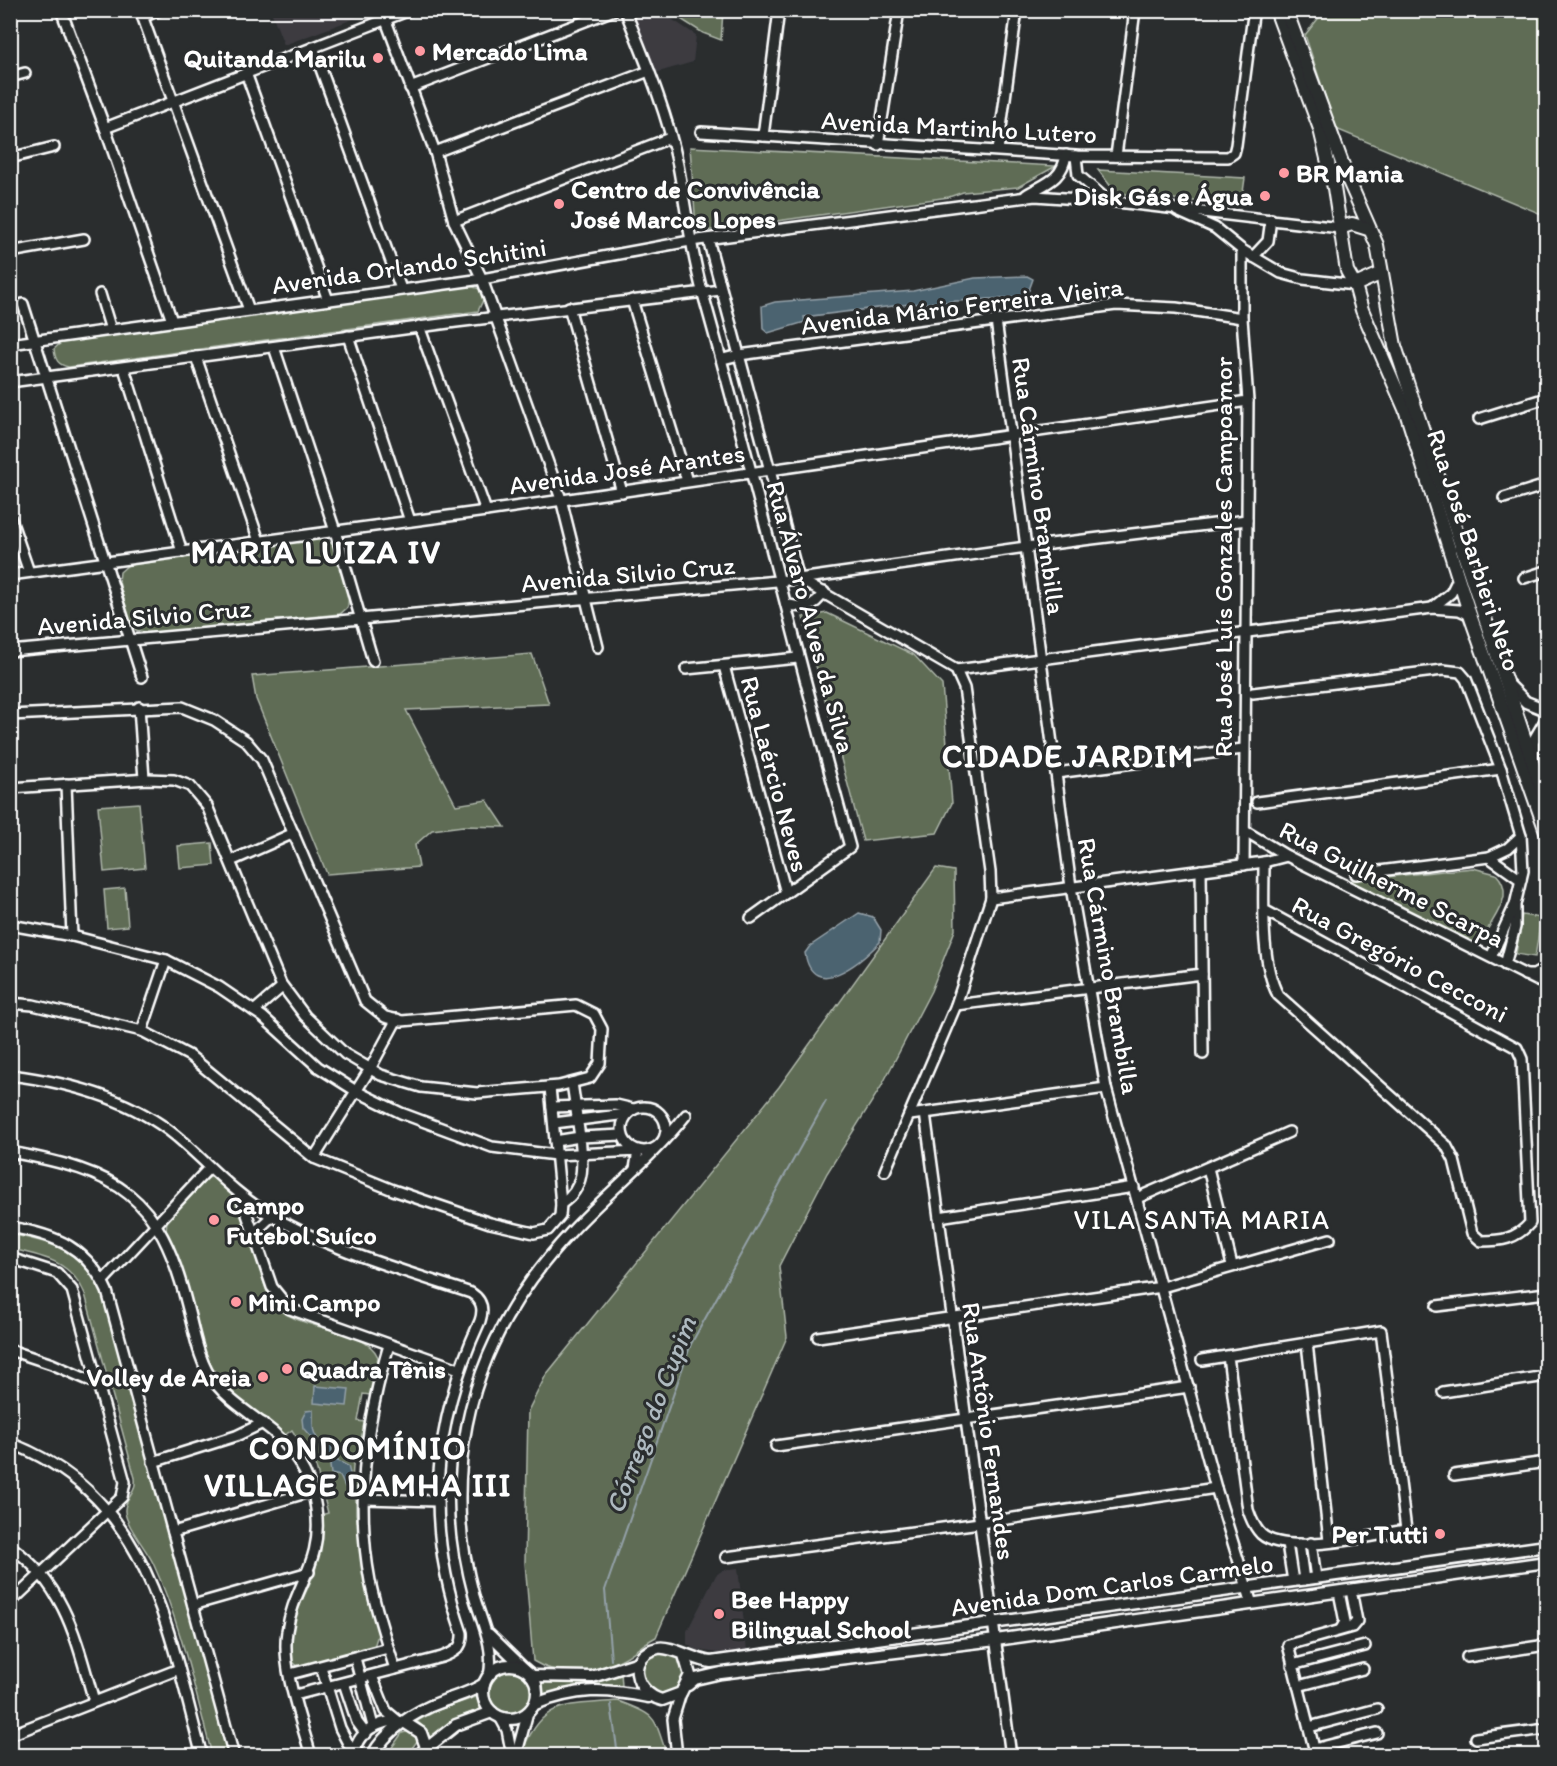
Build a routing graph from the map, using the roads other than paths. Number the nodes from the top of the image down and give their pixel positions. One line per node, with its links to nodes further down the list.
1 (61, 10): 22 (street)
2 (159, 10): 12 (street)
3 (410, 10): 13 (street)
4 (614, 10): 20 (street)
5 (625, 10): 16 (street, Rua Álvaro Alves da Silva)
6 (779, 10): 24 (street)
7 (899, 10): 26 (street)
8 (1017, 10): 28 (street)
9 (1135, 10): 31 (street)
10 (1276, 10): 40 (main road)
11 (1286, 10): 41 (main road)
12 (141, 14): 21 (street)
13 (384, 15): 15 (street); 20 (street)
14 (1253, 15): 31 (street, Avenida Martinho Lutero)
15 (314, 48): 18 (street); 51 (street)
16 (649, 71): 25 (street, Rua Álvaro Alves da Silva); 29 (street)
17 (25, 73): 19 (street)
18 (246, 73): 21 (street); 55 (street)
19 (10, 77)
20 (410, 88): 29 (street)
21 (173, 100): 22 (street); 59 (street)
22 (105, 128): 63 (street)
23 (701, 132): 24 (street, Avenida Martinho Lutero)
24 (764, 136): 26 (street, Avenida Martinho Lutero)
25 (670, 138): 38 (street); 44 (street, Rua Álvaro Alves da Silva)
26 (878, 145): 28 (street, Avenida Martinho Lutero)
27 (54, 147): 32 (street)
28 (998, 150): 30 (street, Avenida Martinho Lutero)
29 (435, 152): 38 (street)
30 (1071, 155): 31 (street, Avenida Martinho Lutero); 33 (street); 34 (street)
31 (1116, 156)
32 (10, 158)
33 (1020, 198): 34 (street, Avenida Orlando Schitini); 43 (street, Avenida Orlando Schitini)
34 (1108, 201): 35 (street, Avenida Orlando Schitini)
35 (1170, 208): 36 (street, Avenida Orlando Schitini); 39 (street, Avenida Orlando Schitini)
36 (1222, 214): 37 (street, Avenida Orlando Schitini); 39 (street)
37 (1271, 219): 40 (street, Avenida Orlando Schitini); 47 (street)
38 (454, 221): 49 (street)
39 (1215, 228): 45 (street, Avenida Orlando Schitini)
40 (1340, 228): 41 (main road); 50 (main road, Rua José Barbieri Neto)
41 (1368, 229): 48 (main road, Rua José Barbieri Neto)
42 (84, 239): 46 (street)
43 (708, 239): 44 (street, Avenida Orlando Schitini); 52 (street)
44 (690, 241): 49 (street, Avenida Orlando Schitini); 53 (street, Rua Álvaro Alves da Silva)
45 (1242, 250): 47 (street, Avenida Orlando Schitini); 61 (street, Rua José Luís Gonzales Campoamor)
46 (10, 252)
47 (1253, 257): 50 (street, Avenida Orlando Schitini)
48 (1380, 274): 50 (main road); 120 (main road, Rua José Barbieri Neto)
49 (482, 279): 51 (street, Avenida Orlando Schitini); 60 (street)
50 (1355, 285): 101 (main road, Rua José Barbieri Neto)
51 (401, 289): 55 (street, Avenida Orlando Schitini)
52 (721, 290): 53 (street); 70 (street)
53 (703, 293): 56 (street); 72 (street, Rua Álvaro Alves da Silva)
54 (100, 294): 65 (street)
55 (328, 300): 59 (street, Avenida Orlando Schitini)
56 (632, 300): 58 (street); 82 (street)
57 (23, 304): 67 (street)
58 (569, 307): 60 (street); 84 (street)
59 (249, 310): 63 (street, Avenida Orlando Schitini)
60 (495, 317): 64 (street); 86 (street)
61 (1242, 318): 62 (street, Avenida Mário Ferreira Vieira); 77 (street, Rua José Luís Gonzales Campoamor)
62 (996, 320): 70 (street, Avenida Mário Ferreira Vieira); 79 (street, Rua Cármino Brambilla)
63 (172, 321): 65 (street, Avenida Orlando Schitini)
64 (418, 326): 66 (street); 87 (street)
65 (111, 330): 67 (street, Avenida Orlando Schitini)
66 (348, 336): 69 (street); 90 (street)
67 (34, 341): 68 (street, Avenida Orlando Schitini); 74 (street)
68 (10, 344)
69 (274, 347): 71 (street); 91 (street)
70 (739, 355): 72 (street, Avenida Mário Ferreira Vieira); 80 (street)
71 (196, 357): 73 (street); 92 (street)
72 (723, 359): 81 (street, Rua Álvaro Alves da Silva)
73 (124, 368): 74 (street); 94 (street)
74 (46, 377): 75 (street); 95 (street)
75 (10, 382)
76 (1546, 398): 78 (street)
77 (1248, 401): 79 (street, Avenida José Arantes); 89 (street, Rua José Luís Gonzales Campoamor)
78 (1479, 419)
79 (1009, 434): 80 (street, Avenida José Arantes); 93 (street, Rua Cármino Brambilla)
80 (768, 468): 81 (street, Avenida José Arantes); 100 (street)
81 (752, 472): 82 (street, Avenida José Arantes); 102 (street, Rua Álvaro Alves da Silva)
82 (687, 481): 84 (street, Avenida José Arantes)
83 (1546, 485): 85 (street)
84 (622, 492): 86 (street, Avenida José Arantes)
85 (1504, 498)
86 (561, 500): 87 (street, Avenida José Arantes); 104 (street)
87 (486, 511): 90 (street, Avenida José Arantes)
88 (10, 517): 97 (street)
89 (1247, 520): 93 (street, Avenida Silvio Cruz); 109 (street, Rua José Luís Gonzales Campoamor)
90 (410, 521): 91 (street, Avenida José Arantes)
91 (334, 531): 92 (street, Avenida José Arantes); 108 (street)
92 (259, 541): 94 (street, Avenida José Arantes)
93 (1026, 547): 100 (street, Avenida Silvio Cruz); 114 (street, Rua Cármino Brambilla)
94 (183, 552): 95 (street, Avenida José Arantes)
95 (106, 562): 97 (street, Avenida José Arantes); 110 (street)
96 (1546, 571): 99 (street)
97 (29, 572): 98 (street, Avenida José Arantes)
98 (10, 575)
99 (1524, 578)
100 (799, 579): 102 (street, Avenida Silvio Cruz); 103 (street)
101 (1458, 579): 106 (street); 107 (main road, Rua José Barbieri Neto)
102 (781, 580): 104 (street, Avenida Silvio Cruz); 105 (street, Rua Álvaro Alves da Silva)
103 (824, 592): 105 (street); 118 (street)
104 (585, 600): 108 (street, Avenida Silvio Cruz); 111 (street)
105 (786, 604): 113 (street, Rua Álvaro Alves da Silva)
106 (1432, 609): 107 (street); 109 (street)
107 (1470, 615): 136 (main road, Rua José Barbieri Neto)
108 (360, 618): 110 (street, Avenida Silvio Cruz); 115 (street)
109 (1246, 633): 114 (street); 126 (street, Rua José Luís Gonzales Campoamor)
110 (129, 640): 112 (street, Avenida Silvio Cruz); 119 (street)
111 (598, 647)
112 (10, 651)
113 (798, 658): 116 (street); 148 (street, Rua Álvaro Alves da Silva)
114 (1040, 660): 118 (street); 129 (street, Rua Cármino Brambilla)
115 (373, 661)
116 (724, 666): 117 (street); 148 (street, Rua Laércio Neves)
117 (686, 669)
118 (956, 670): 149 (street)
119 (142, 677)
120 (1504, 680): 123 (street); 127 (main road, Rua José Barbieri Neto)
121 (1252, 693): 128 (street)
122 (139, 707): 124 (street); 130 (street); 137 (street)
123 (1546, 710)
124 (10, 715)
125 (1546, 720): 127 (street)
126 (1243, 749): 129 (street); 135 (street, Rua José Luís Gonzales Campoamor)
127 (1533, 762): 134 (main road, Rua José Barbieri Neto)
128 (1501, 769): 133 (street); 138 (street)
129 (1056, 773): 147 (street, Rua Cármino Brambilla)
130 (144, 779): 131 (street); 141 (street)
131 (66, 784): 132 (street); 154 (street)
132 (10, 788)
133 (1257, 802)
134 (1546, 803)
135 (1245, 831): 139 (street, Rua Guilherme Scarpa); 143 (street, Rua José Luís Gonzales Campoamor)
136 (1546, 831)
137 (294, 833): 141 (street); 167 (street)
138 (1521, 836): 140 (street); 146 (street)
139 (1287, 856): 142 (street); 155 (street, Rua Guilherme Scarpa)
140 (1489, 857): 145 (street); 146 (street)
141 (231, 861): 162 (street)
142 (1264, 862): 143 (street); 151 (street)
143 (1244, 865): 144 (street)
144 (1201, 870): 147 (street); 160 (street)
145 (1356, 874)
146 (1521, 880): 150 (street)
147 (1071, 886): 149 (street); 163 (street, Rua Cármino Brambilla)
148 (786, 893): 152 (street)
149 (991, 898): 165 (street)
150 (1515, 905): 155 (street); 157 (street)
151 (1264, 910): 151 (street, Rua Gregório Cecconi)
152 (752, 918)
153 (10, 925): 154 (street)
154 (72, 936): 156 (street)
155 (1491, 957): 157 (street, Rua Guilherme Scarpa)
156 (166, 960): 166 (street); 168 (street)
157 (1505, 965): 159 (street, Rua Guilherme Scarpa)
158 (1546, 968): 159 (street, Rua Guilherme Scarpa)
159 (1520, 973): 161 (street, Rua Guilherme Scarpa)
160 (1202, 974): 163 (street); 169 (street)
161 (1546, 985)
162 (282, 987): 166 (street); 170 (street)
163 (1088, 987): 165 (street); 174 (street, Rua Cármino Brambilla)
164 (10, 1003): 168 (street)
165 (956, 1005): 180 (street)
166 (254, 1011): 175 (street)
167 (397, 1020): 170 (street); 172 (street)
168 (142, 1032): 193 (street)
169 (1203, 1054)
170 (370, 1069): 173 (street); 175 (street)
171 (10, 1075): 194 (street)
172 (572, 1083): 173 (street); 177 (street)
173 (550, 1087): 176 (street)
174 (1106, 1088): 179 (street); 198 (street, Rua Cármino Brambilla)
175 (356, 1091): 192 (street); 193 (street)
176 (552, 1107): 177 (street); 183 (street)
177 (576, 1107): 178 (street); 182 (street)
178 (630, 1112): 181 (street); 182 (street); 185 (street)
179 (925, 1113): 180 (street); 203 (street, Rua Antônio Fernandes)
180 (910, 1114): 197 (street)
181 (664, 1119): 188 (street); 188 (street)
182 (578, 1120): 183 (street); 186 (street)
183 (554, 1123): 187 (street)
184 (1289, 1132): 195 (street)
185 (622, 1135): 186 (street); 189 (street)
186 (580, 1137): 187 (street); 191 (street)
187 (555, 1141): 192 (street)
188 (659, 1146): 189 (street); 196 (street)
189 (638, 1150): 191 (street); 196 (street)
190 (10, 1152): 204 (street)
191 (582, 1152): 192 (street); 201 (street)
192 (556, 1155): 201 (street)
193 (314, 1158): 201 (street)
194 (209, 1168): 199 (street); 204 (street)
195 (1208, 1168): 200 (street); 209 (street)
196 (635, 1169): 264 (street)
197 (885, 1171)
198 (1134, 1187): 200 (street, Rua Cármino Brambilla); 203 (street)
199 (241, 1197): 202 (street); 206 (street)
200 (1137, 1198): 211 (street, Rua Cármino Brambilla)
201 (561, 1204)
202 (272, 1216): 206 (street); 221 (street)
203 (939, 1217): 214 (street, Rua Antônio Fernandes)
204 (157, 1224): 210 (street); 227 (street)
205 (10, 1227): 210 (street)
206 (255, 1232): 217 (street)
207 (1330, 1239): 209 (street)
208 (10, 1258): 223 (street)
209 (1232, 1265): 211 (street)
210 (103, 1281): 230 (street)
211 (1162, 1287): 214 (street); 224 (street, Rua Cármino Brambilla)
212 (1546, 1293): 213 (street)
213 (1437, 1305)
214 (952, 1319): 215 (street); 226 (street, Rua Antônio Fernandes)
215 (818, 1337)
216 (1307, 1343): 219 (street); 240 (street); 240 (street)
217 (389, 1345): 221 (street); 235 (street)
218 (10, 1350): 223 (street)
219 (1228, 1356): 220 (street); 242 (street)
220 (1202, 1360)
221 (459, 1369): 236 (street)
222 (1546, 1376): 225 (street)
223 (100, 1385): 237 (street)
224 (1189, 1387): 226 (street); 233 (street, Rua Cármino Brambilla)
225 (1443, 1392)
226 (966, 1420): 229 (street); 238 (street, Rua Antônio Fernandes)
227 (263, 1423): 230 (street); 234 (street)
228 (10, 1443): 237 (street)
229 (776, 1446)
230 (153, 1462): 239 (street)
231 (1546, 1462): 232 (street)
232 (1454, 1475)
233 (1216, 1488): 238 (street); 254 (street, Rua Cármino Brambilla)
234 (313, 1491): 239 (street); 249 (street)
235 (364, 1499): 236 (street); 268 (street)
236 (437, 1501): 276 (street)
237 (108, 1512): 250 (street); 275 (street)
238 (980, 1524): 246 (street); 261 (street, Rua Antônio Fernandes)
239 (173, 1532): 259 (street)
240 (1329, 1541): 241 (street)
241 (1311, 1543): 243 (street); 252 (street)
242 (1287, 1544): 243 (street); 253 (street)
243 (1299, 1544): 253 (street)
244 (10, 1546): 250 (street)
245 (1546, 1546): 247 (street, Avenida Dom Carlos Carmelo)
246 (726, 1557)
247 (1455, 1559): 251 (street); 252 (street, Avenida Dom Carlos Carmelo)
248 (1546, 1562): 251 (street, Avenida Dom Carlos Carmelo)
249 (309, 1572): 259 (street); 279 (street)
250 (41, 1574): 257 (street); 289 (street)
251 (1457, 1575): 255 (street, Avenida Dom Carlos Carmelo)
252 (1316, 1578): 253 (street, Avenida Dom Carlos Carmelo)
253 (1298, 1580): 254 (street, Avenida Dom Carlos Carmelo)
254 (1248, 1587): 258 (street, Rua Cármino Brambilla); 260 (street, Avenida Dom Carlos Carmelo)
255 (1351, 1590): 256 (street, Avenida Dom Carlos Carmelo); 263 (street)
256 (1339, 1592): 258 (street, Avenida Dom Carlos Carmelo); 263 (street)
257 (10, 1603)
258 (1252, 1604): 262 (street, Avenida Dom Carlos Carmelo)
259 (193, 1605): 304 (street)
260 (1107, 1608): 261 (street, Avenida Dom Carlos Carmelo); 262 (street)
261 (994, 1624): 265 (street, Rua Antônio Fernandes); 269 (street, Avenida Dom Carlos Carmelo)
262 (1110, 1624): 265 (street, Avenida Dom Carlos Carmelo)
263 (1341, 1629): 273 (street)
264 (486, 1630): 278 (street); 282 (street)
265 (996, 1640): 286 (street, Avenida Dom Carlos Carmelo); 311 (street, Rua Antônio Fernandes)
266 (1546, 1645): 270 (street)
267 (1365, 1646): 273 (street)
268 (388, 1648): 271 (street); 276 (street)
269 (684, 1656): 272 (street); 286 (street)
270 (1467, 1657)
271 (355, 1658): 274 (street); 281 (street)
272 (639, 1662): 278 (street); 288 (street)
273 (1292, 1665): 284 (street)
274 (321, 1667): 279 (street); 285 (street)
275 (178, 1669): 289 (street); 303 (street)
276 (395, 1669): 280 (street)
277 (1363, 1669): 284 (street)
278 (528, 1672): 282 (street); 290 (street)
279 (290, 1674): 287 (street)
280 (372, 1676): 281 (street); 294 (street)
281 (361, 1679): 283 (street); 297 (street)
282 (486, 1680): 292 (street); 294 (street)
283 (344, 1683): 285 (street); 297 (street)
284 (1298, 1686): 295 (street)
285 (327, 1688): 287 (street); 306 (street)
286 (685, 1689): 288 (street); 293 (street)
287 (296, 1695): 305 (street)
288 (657, 1699): 290 (street); 293 (street)
289 (94, 1701): 299 (street)
290 (531, 1708): 292 (street); 309 (street)
291 (1377, 1709): 295 (street)
292 (496, 1715): 301 (street); 309 (street)
293 (673, 1719): 310 (street)
294 (401, 1721): 297 (street); 301 (street); 307 (street)
295 (1309, 1727): 302 (street)
296 (1546, 1729): 300 (street)
297 (369, 1730): 306 (street)
298 (1377, 1733): 302 (street)
299 (10, 1736)
300 (1476, 1738)
301 (426, 1747): 308 (street)
302 (1315, 1752)
303 (202, 1755)
304 (234, 1755)
305 (311, 1755)
306 (355, 1755)
307 (372, 1755)
308 (417, 1755)
309 (514, 1755)
310 (677, 1755)
311 (1011, 1755)

